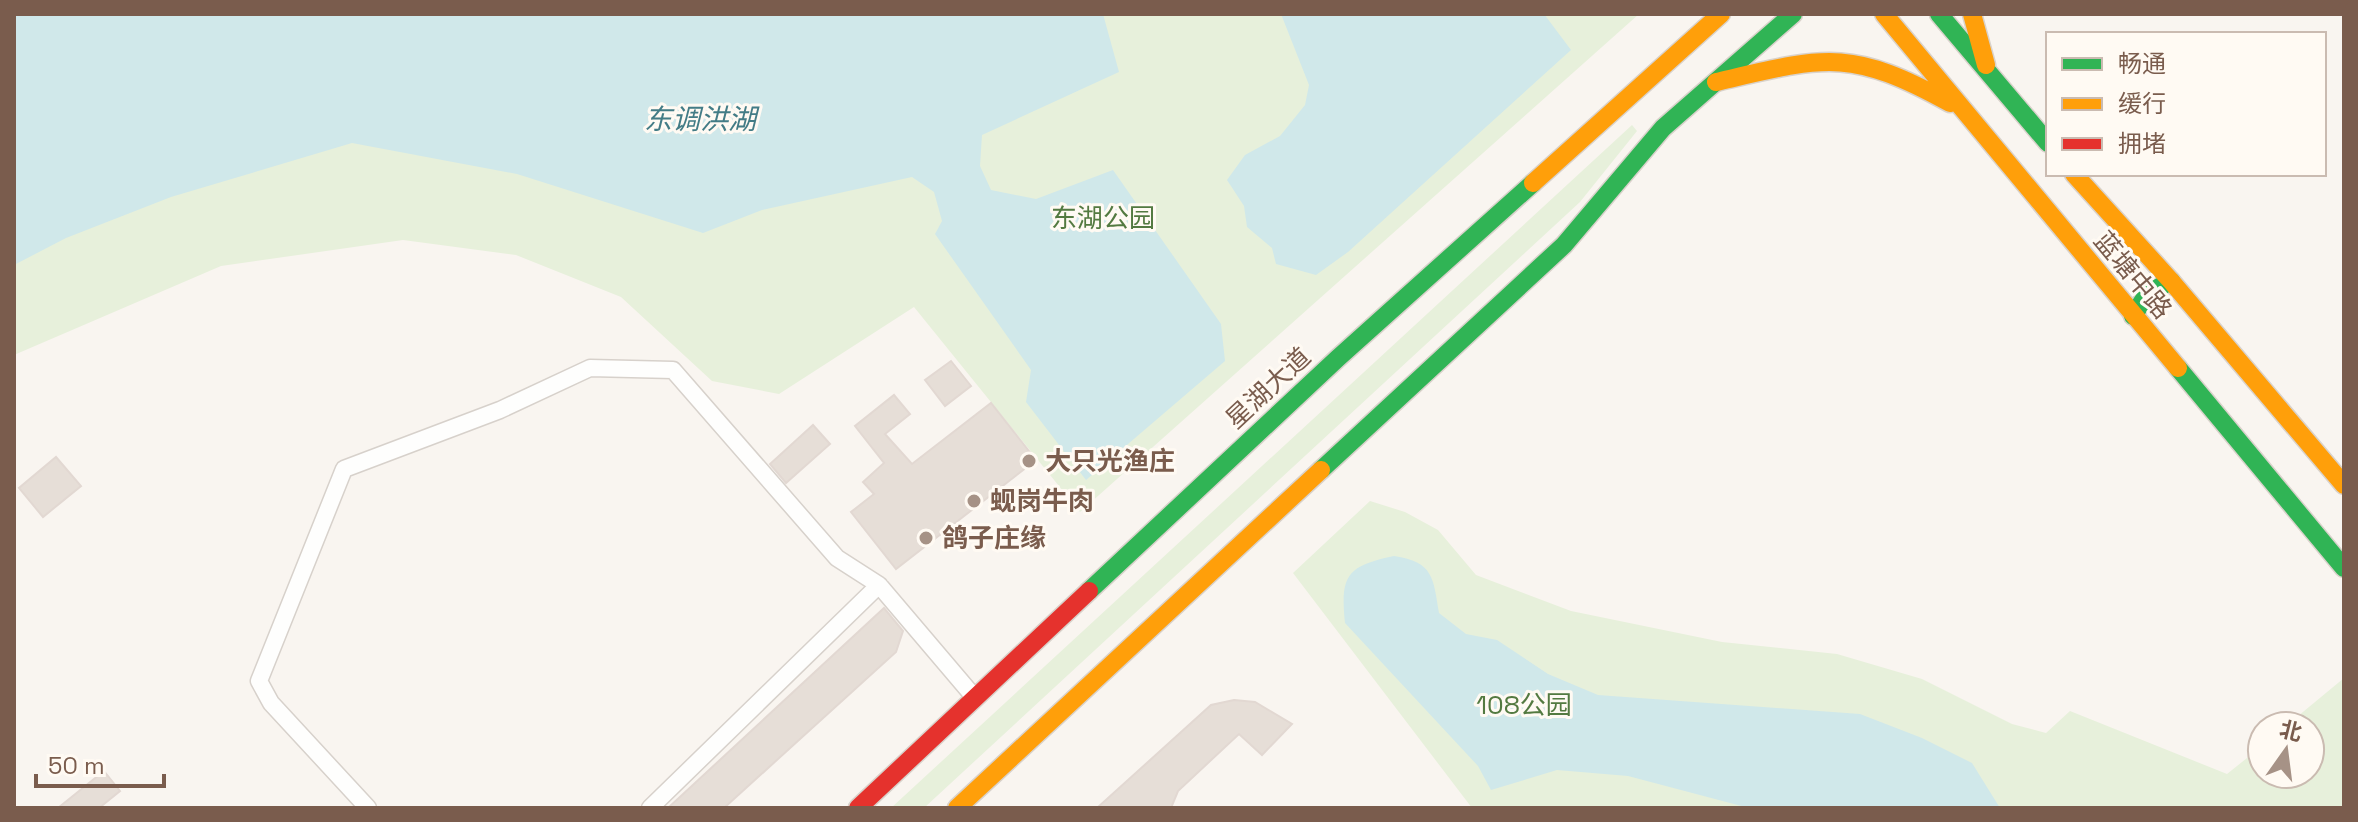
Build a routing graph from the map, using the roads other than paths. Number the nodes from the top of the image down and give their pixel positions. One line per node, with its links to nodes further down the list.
1 (1721, 14): 6 (main road, 星湖大道)
2 (1793, 14): 8 (main road, 星湖大道)
3 (1884, 14): 9 (main road, 蓝塘中路)
4 (1939, 14): 7 (main road)
5 (1972, 14): 7 (main road)
6 (1706, 22): 10 (main road, 星湖大道)
7 (1987, 71): 11 (main road)
8 (1716, 82): 9 (main road); 10 (main road, 星湖大道)
9 (1959, 108): 14 (main road, 蓝塘中路)
10 (1648, 111): 18 (main road, 星湖大道); 22 (main road, 星湖大道)
11 (2046, 141)
12 (2076, 176): 13 (main road, 蓝塘中路)
13 (2171, 281): 14 (main road); 15 (main road, 蓝塘中路)
14 (2133, 316): 16 (main road, 蓝塘中路)
15 (2344, 485)
16 (2344, 568)
17 (879, 585): 18 (street); 19 (street); 20 (street)
18 (975, 698): 21 (main road, 星湖大道)
19 (368, 808)
20 (650, 808)
21 (858, 808)
22 (957, 808)

